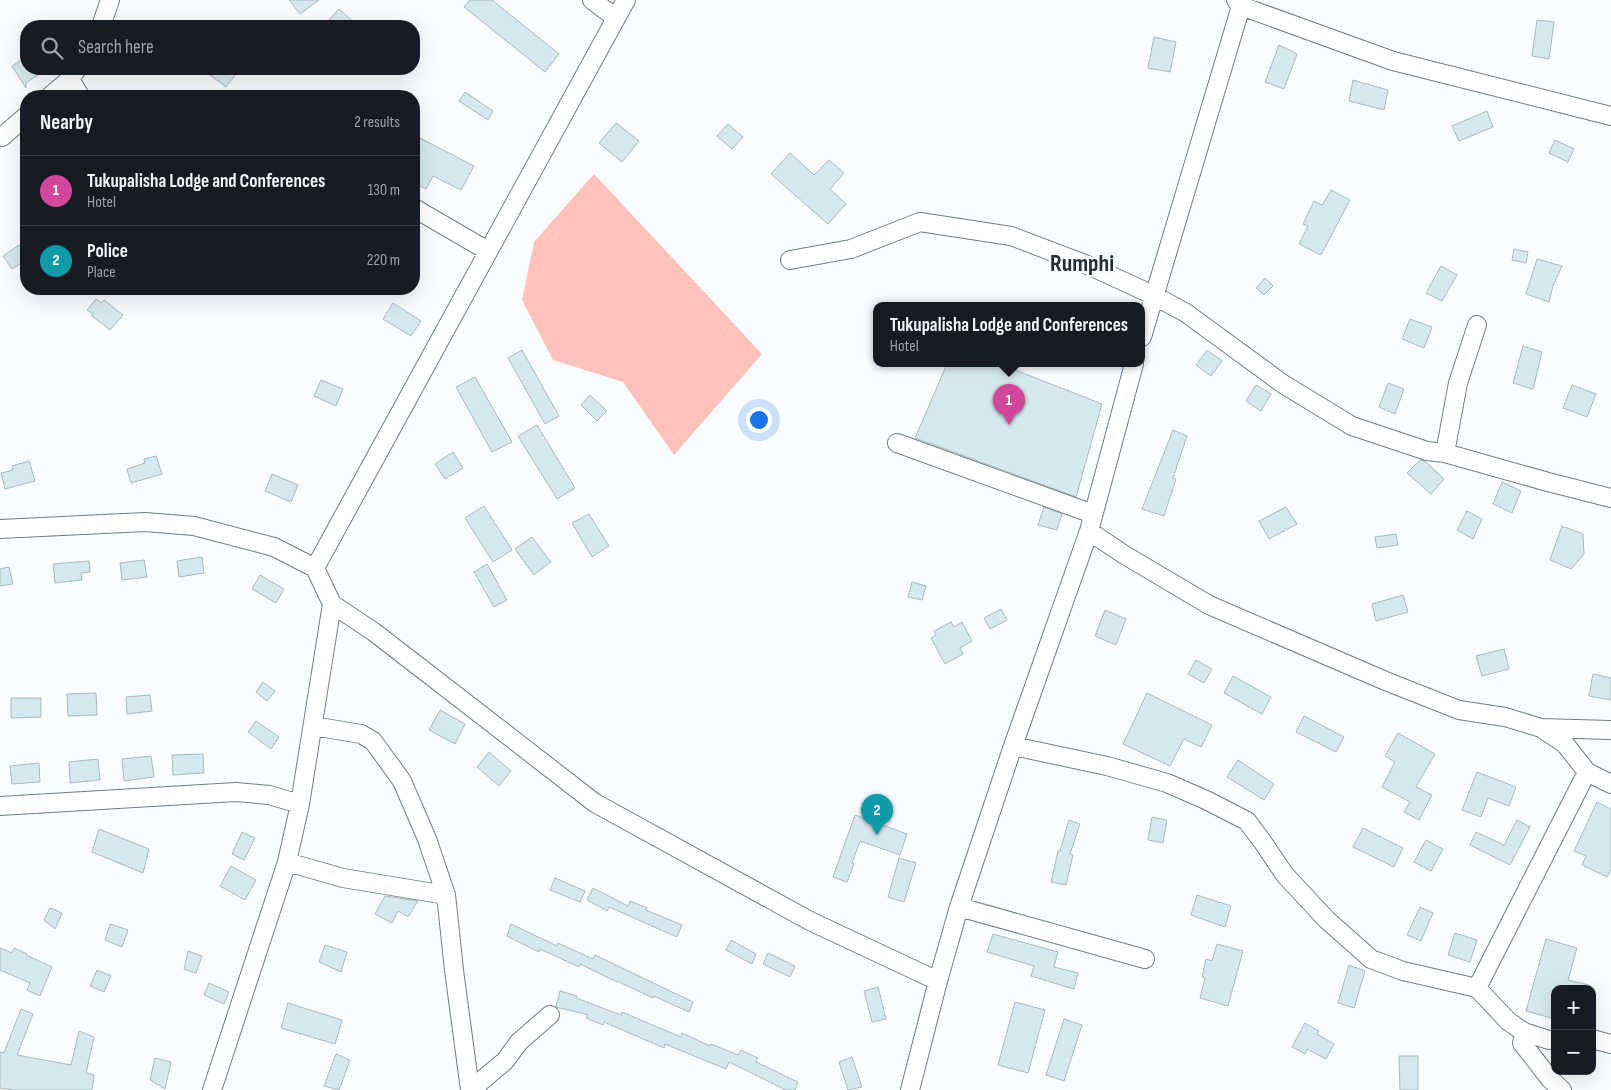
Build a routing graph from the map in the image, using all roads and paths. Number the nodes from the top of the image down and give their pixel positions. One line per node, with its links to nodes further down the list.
1 (110, 0): 6 (street)
2 (592, 0): 5 (street)
3 (626, 0): 5 (street)
4 (1240, 2): 11 (street); 17 (street)
5 (616, 18): 15 (street)
6 (103, 20)
7 (73, 75): 9 (street)
8 (74, 75): 10 (street)
9 (57, 90)
10 (78, 90)
11 (1611, 116)
12 (20, 121): 13 (street)
13 (1, 138)
14 (420, 211): 15 (street)
15 (488, 251): 27 (street)
16 (790, 260): 17 (street)
17 (1153, 295): 19 (street); 22 (street)
18 (1477, 325): 22 (street)
19 (1145, 326)
20 (1133, 367): 24 (street)
21 (897, 443): 24 (street)
22 (1446, 453): 23 (street)
23 (1611, 498)
24 (1093, 514): 26 (street)
25 (0, 529): 27 (street)
26 (1088, 531): 30 (street); 32 (street)
27 (315, 568): 28 (street)
28 (332, 604): 29 (street); 41 (street)
29 (312, 726): 35 (street); 38 (street)
30 (1541, 728): 31 (street); 33 (street)
31 (1611, 730)
32 (1013, 746): 39 (street); 42 (street)
33 (1587, 772): 34 (street); 42 (street)
34 (1611, 784)
35 (300, 804): 36 (street); 37 (street)
36 (0, 806)
37 (287, 862): 38 (street); 48 (street)
38 (446, 895): 49 (street)
39 (959, 907): 40 (street); 41 (street)
40 (1145, 959)
41 (938, 980): 51 (street)
42 (1477, 988): 44 (street)
43 (550, 1015): 50 (street)
44 (1524, 1032): 45 (street); 52 (street)
45 (1551, 1040)
46 (1596, 1040): 47 (street)
47 (1611, 1044)
48 (212, 1090)
49 (470, 1090)
50 (475, 1090)
51 (910, 1090)
52 (1562, 1090)

